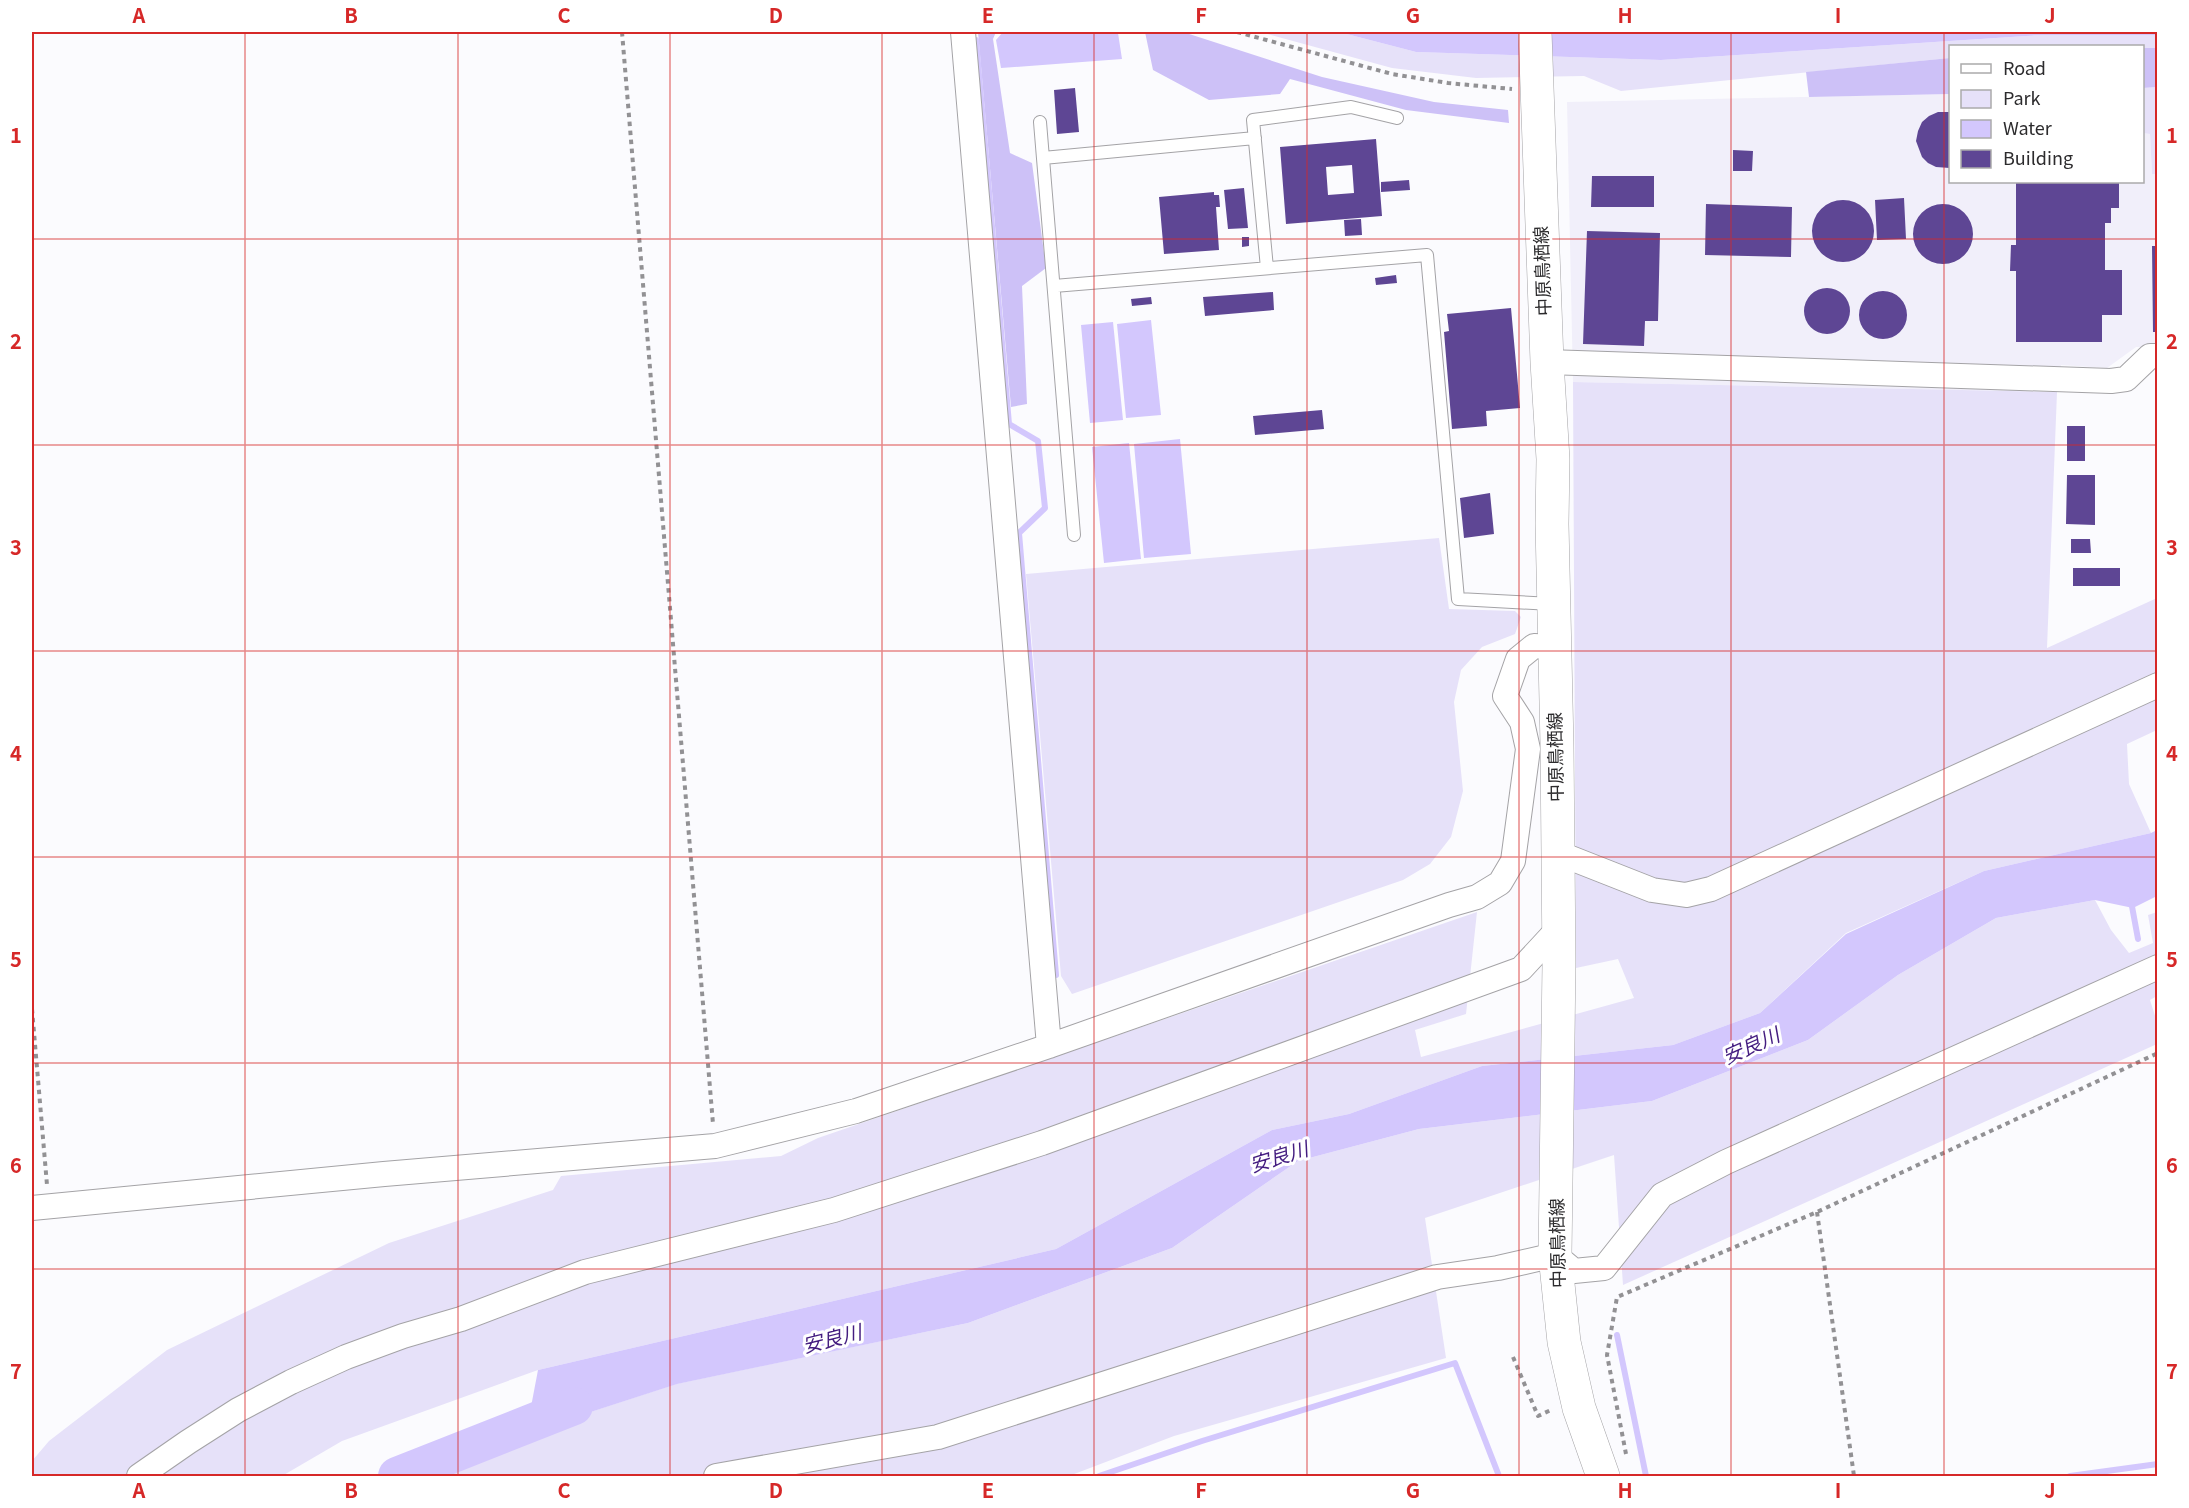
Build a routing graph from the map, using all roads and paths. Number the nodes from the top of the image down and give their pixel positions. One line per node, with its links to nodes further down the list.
1 (622, 32): 24 (path)
2 (963, 32): 22 (street)
3 (1237, 32): 5 (path)
4 (1535, 32): 5 (main road, 中原鳥栖線)
5 (1536, 90): 13 (main road, 中原鳥栖線)
6 (1397, 118): 8 (lane)
7 (1040, 122): 9 (lane)
8 (1255, 138): 9 (lane); 10 (lane)
9 (1043, 158): 11 (lane)
10 (1267, 268): 11 (lane); 15 (lane)
11 (1054, 286): 14 (lane)
12 (2157, 356): 13 (street)
13 (1547, 363): 15 (main road, 中原鳥栖線)
14 (1074, 535)
15 (1554, 604): 16 (main road, 中原鳥栖線)
16 (1554, 647): 18 (main road, 中原鳥栖線); 22 (street)
17 (2157, 685): 18 (street)
18 (1558, 853): 19 (main road, 中原鳥栖線)
19 (1559, 928): 27 (main road, 中原鳥栖線); 31 (street)
20 (2157, 967): 27 (street)
21 (32, 1009): 25 (path)
22 (1049, 1046): 24 (street)
23 (2157, 1053): 26 (path)
24 (715, 1146): 25 (street)
25 (40, 1207)
26 (1817, 1212): 30 (path); 33 (path)
27 (1556, 1243): 30 (main road, 中原鳥栖線); 32 (street)
28 (1513, 1357): 29 (path)
29 (1555, 1419)
30 (1615, 1470)
31 (139, 1476)
32 (716, 1476)
33 (1854, 1476)

